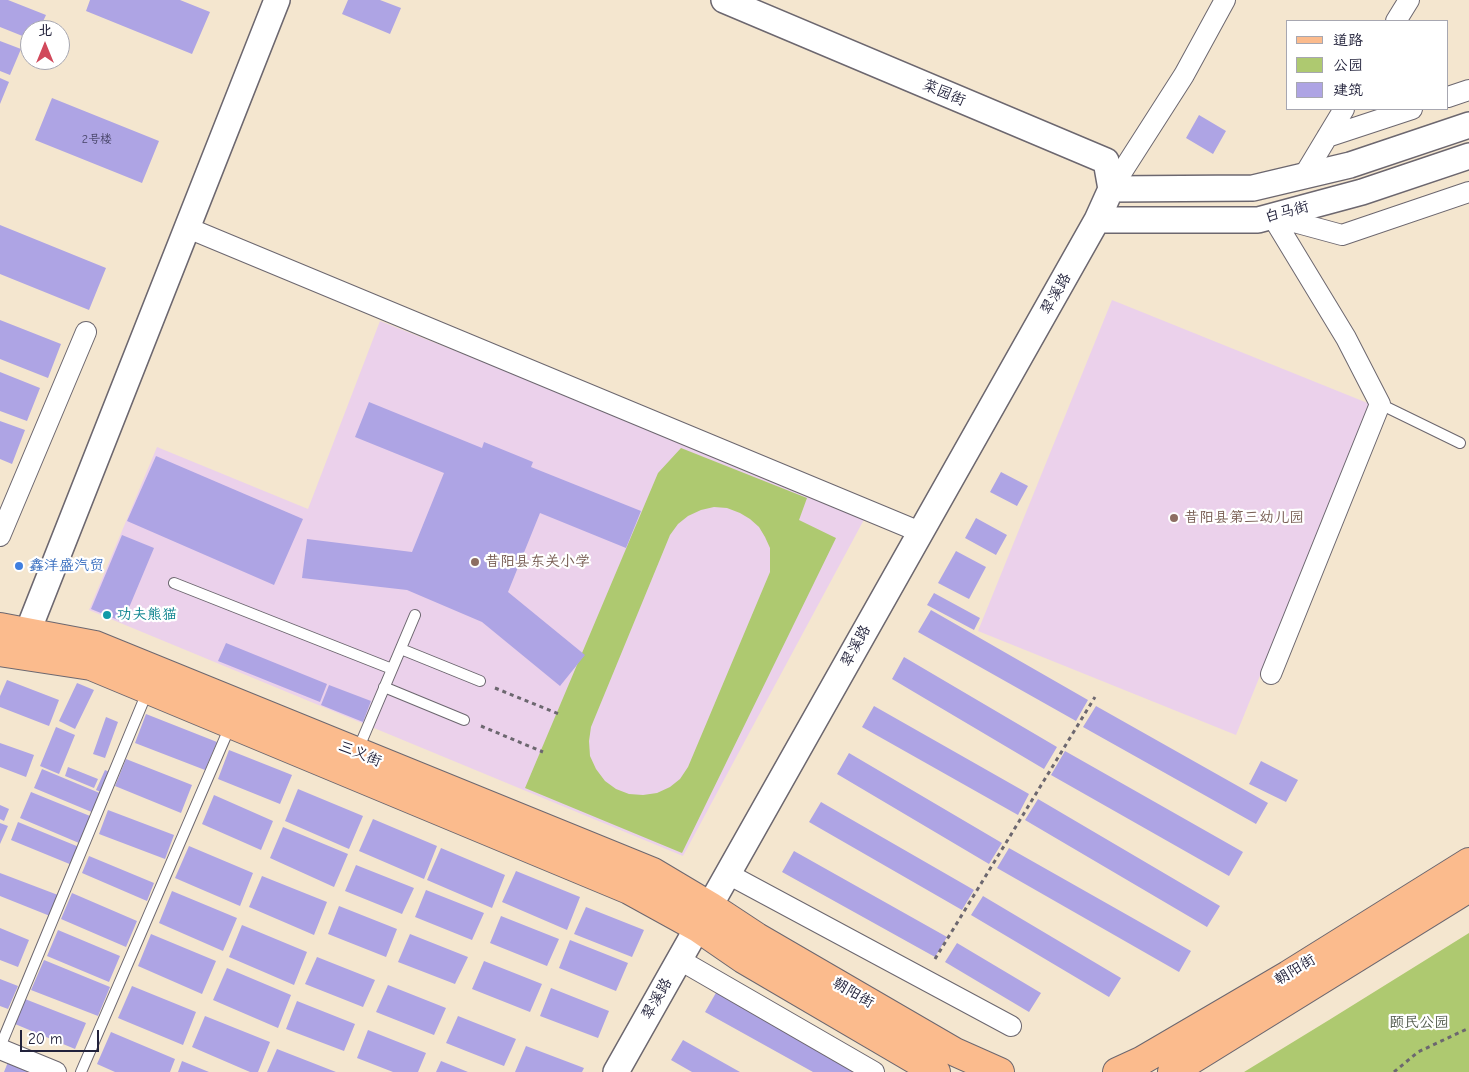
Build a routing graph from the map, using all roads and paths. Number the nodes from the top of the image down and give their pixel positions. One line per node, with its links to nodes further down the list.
1 (277, 0): 18 (street)
2 (724, 0): 14 (street, 菜园街)
3 (1225, 0): 14 (street)
4 (1409, 0): 5 (street)
5 (1397, 20)
6 (1469, 90): 7 (street)
7 (1449, 97)
8 (1343, 110): 11 (street)
9 (1409, 110): 11 (street)
10 (1469, 125): 13 (street, 白马街)
11 (1327, 137): 13 (street)
12 (1469, 156): 16 (street, 白马街)
13 (1303, 177): 14 (street, 白马街)
14 (1111, 189): 17 (street)
15 (1469, 192): 16 (street)
16 (1272, 216): 17 (street, 白马街); 20 (street)
17 (1097, 220): 22 (street, 翠溪路)
18 (188, 228): 22 (street); 27 (street)
19 (86, 332): 23 (street)
20 (1380, 404): 21 (lane); 31 (street)
21 (1460, 443)
22 (920, 532): 42 (street, 翠溪路)
23 (0, 536)
24 (174, 583): 30 (lane)
25 (415, 615): 28 (lane)
26 (0, 627): 27 (main road, 三义街)
27 (28, 631): 39 (main road, 三义街)
28 (400, 649): 30 (lane); 32 (lane)
29 (0, 652): 34 (main road, 三义街)
30 (392, 669): 33 (lane)
31 (1271, 674)
32 (480, 681): 36 (path)
33 (384, 687): 37 (lane); 39 (lane)
34 (148, 690): 38 (main road, 三义街); 49 (lane)
35 (1095, 697): 46 (path)
36 (559, 714)
37 (464, 720): 40 (path)
38 (231, 724): 44 (main road, 三义街); 51 (lane)
39 (357, 752): 44 (main road, 三义街)
40 (543, 752)
41 (1469, 862): 56 (main road, 朝阳街)
42 (728, 874): 44 (street, 翠溪路); 46 (street)
43 (1469, 888): 57 (main road, 朝阳街)
44 (704, 917): 45 (street, 翠溪路); 54 (main road, 朝阳街); 55 (main road, 朝阳街)
45 (680, 960): 52 (street, 翠溪路); 53 (street)
46 (923, 979): 47 (street)
47 (1011, 1026)
48 (1469, 1028): 58 (path)
49 (0, 1048): 50 (street)
50 (56, 1072)
51 (81, 1072)
52 (616, 1072)
53 (874, 1072)
54 (936, 1072)
55 (1000, 1072)
56 (1117, 1072)
57 (1172, 1072)
58 (1394, 1072)

